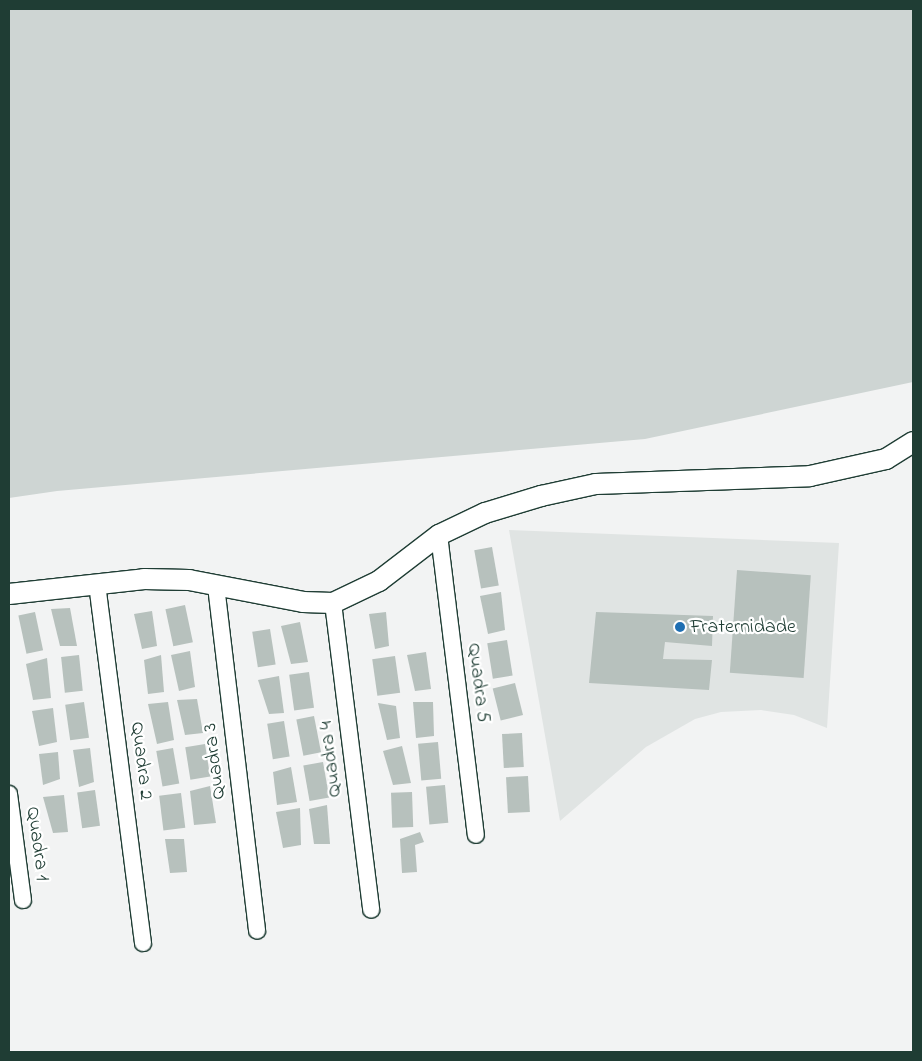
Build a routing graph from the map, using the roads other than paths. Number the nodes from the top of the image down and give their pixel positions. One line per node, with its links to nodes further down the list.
1 (913, 442): 2 (street)
2 (439, 535): 6 (street); 8 (street, Quadra 5)
3 (97, 584): 4 (street); 5 (street); 12 (street, Quadra 2)
4 (216, 586): 6 (street); 11 (street, Quadra 3)
5 (9, 594)
6 (333, 604): 10 (street, Quadra 4)
7 (9, 794): 9 (street, Quadra 1)
8 (476, 835)
9 (23, 900)
10 (371, 910)
11 (257, 931)
12 (143, 943)

